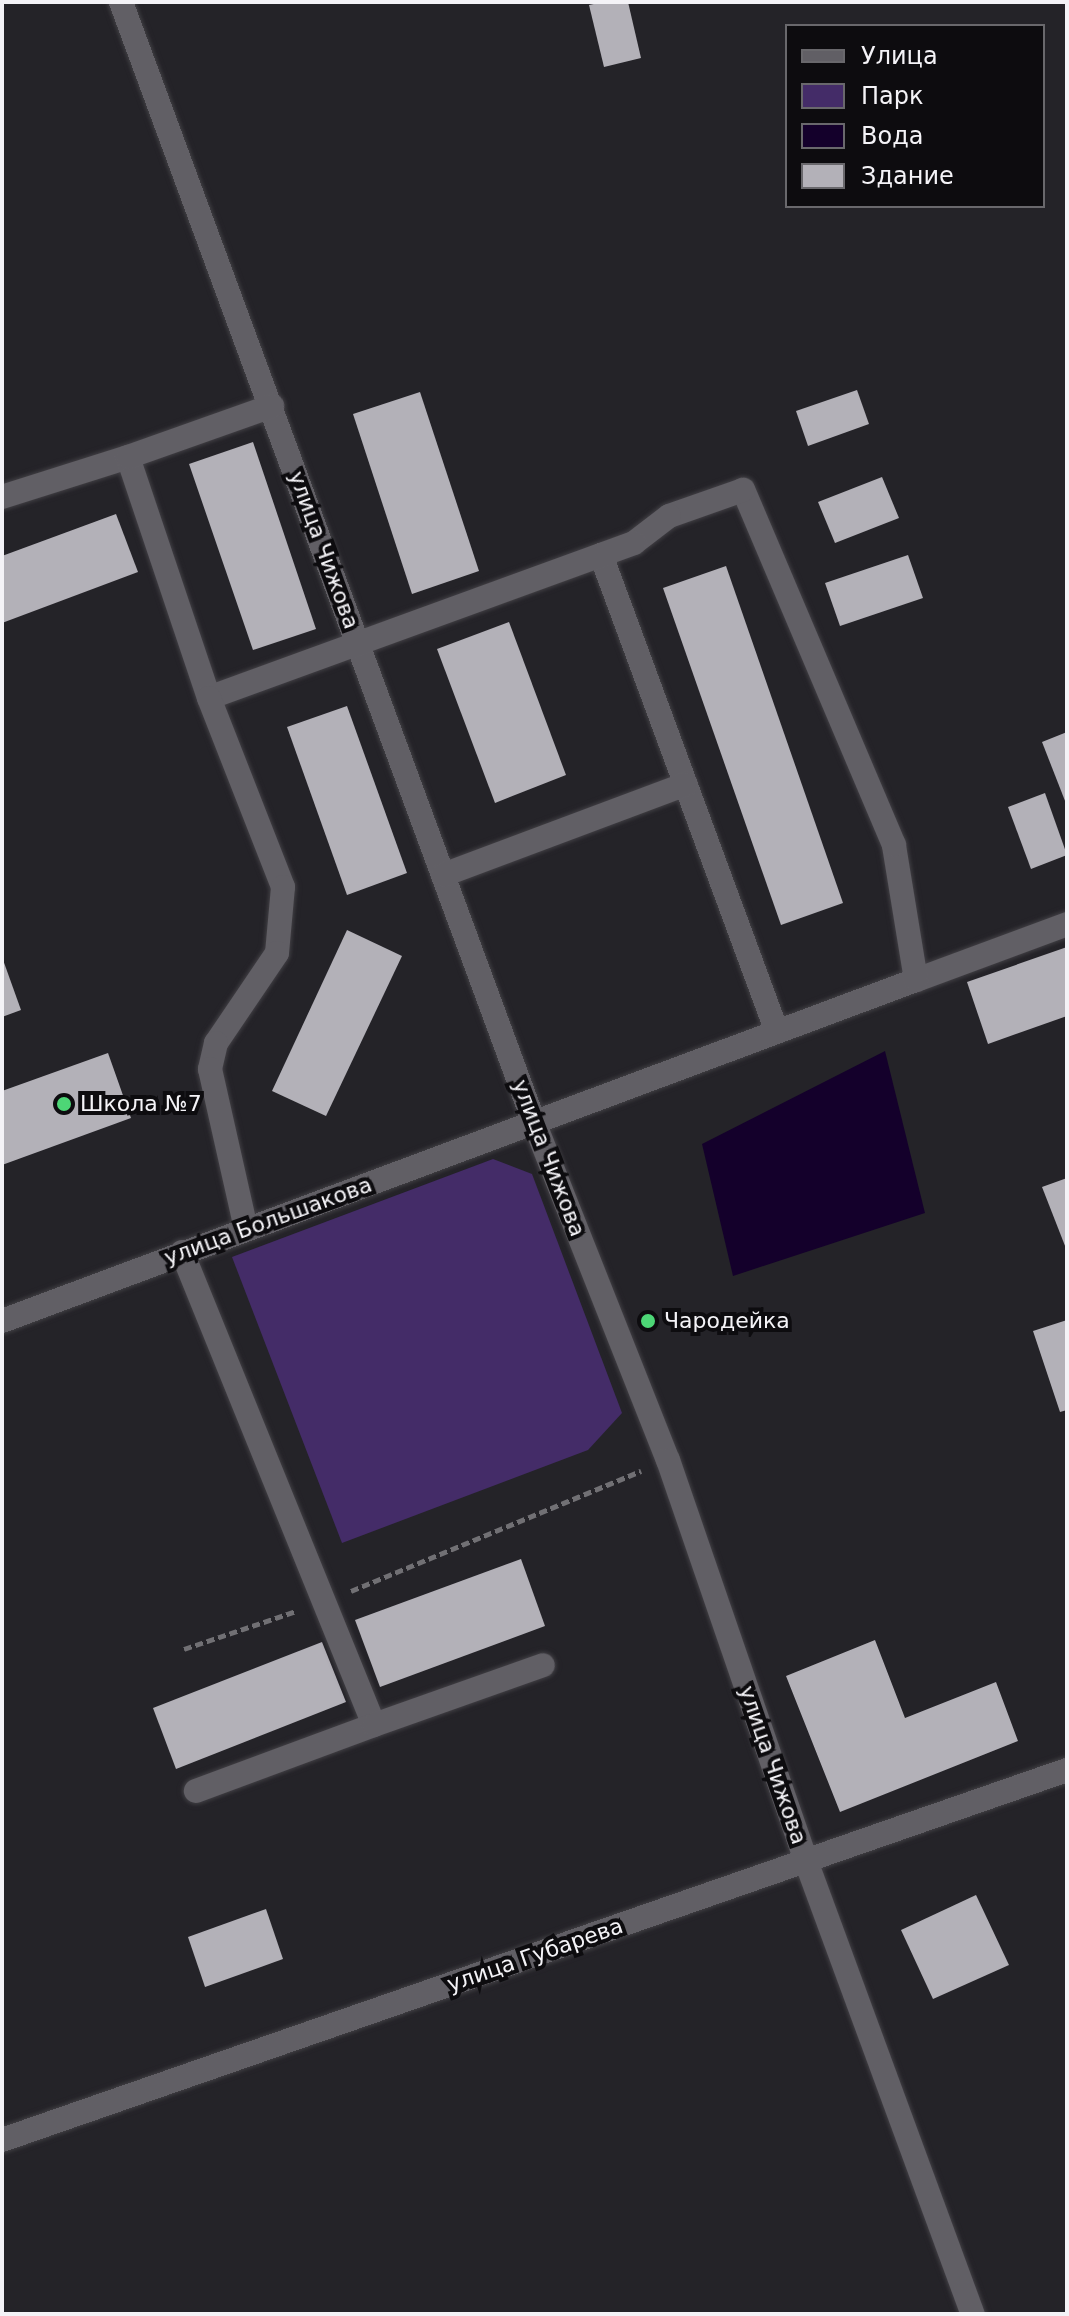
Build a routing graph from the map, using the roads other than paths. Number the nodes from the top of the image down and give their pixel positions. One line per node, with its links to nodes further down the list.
1 (121, 2): 2 (street, улица Чижова)
2 (272, 406): 3 (street); 6 (street, улица Чижова)
3 (128, 457): 4 (street); 7 (street)
4 (2, 497)
5 (601, 555): 6 (street); 8 (street); 11 (street)
6 (357, 642): 7 (street); 9 (street, улица Чижова)
7 (209, 698): 14 (street)
8 (686, 784): 9 (street); 12 (street)
9 (443, 875): 13 (street, улица Чижова)
10 (1067, 924): 11 (street, улица Большакова)
11 (916, 980): 12 (street, улица Большакова)
12 (777, 1032): 13 (street, улица Большакова)
13 (534, 1122): 14 (street, улица Большакова); 21 (street, улица Чижова)
14 (246, 1229): 15 (street, улица Большакова)
15 (182, 1252): 16 (street, улица Большакова); 18 (street)
16 (2, 1321)
17 (543, 1665): 18 (street)
18 (374, 1725): 20 (street)
19 (1067, 1770): 21 (street, улица Губарева)
20 (196, 1791)
21 (806, 1861): 22 (street, улица Губарева); 23 (street, улица Чижова)
22 (2, 2140)
23 (973, 2314)

